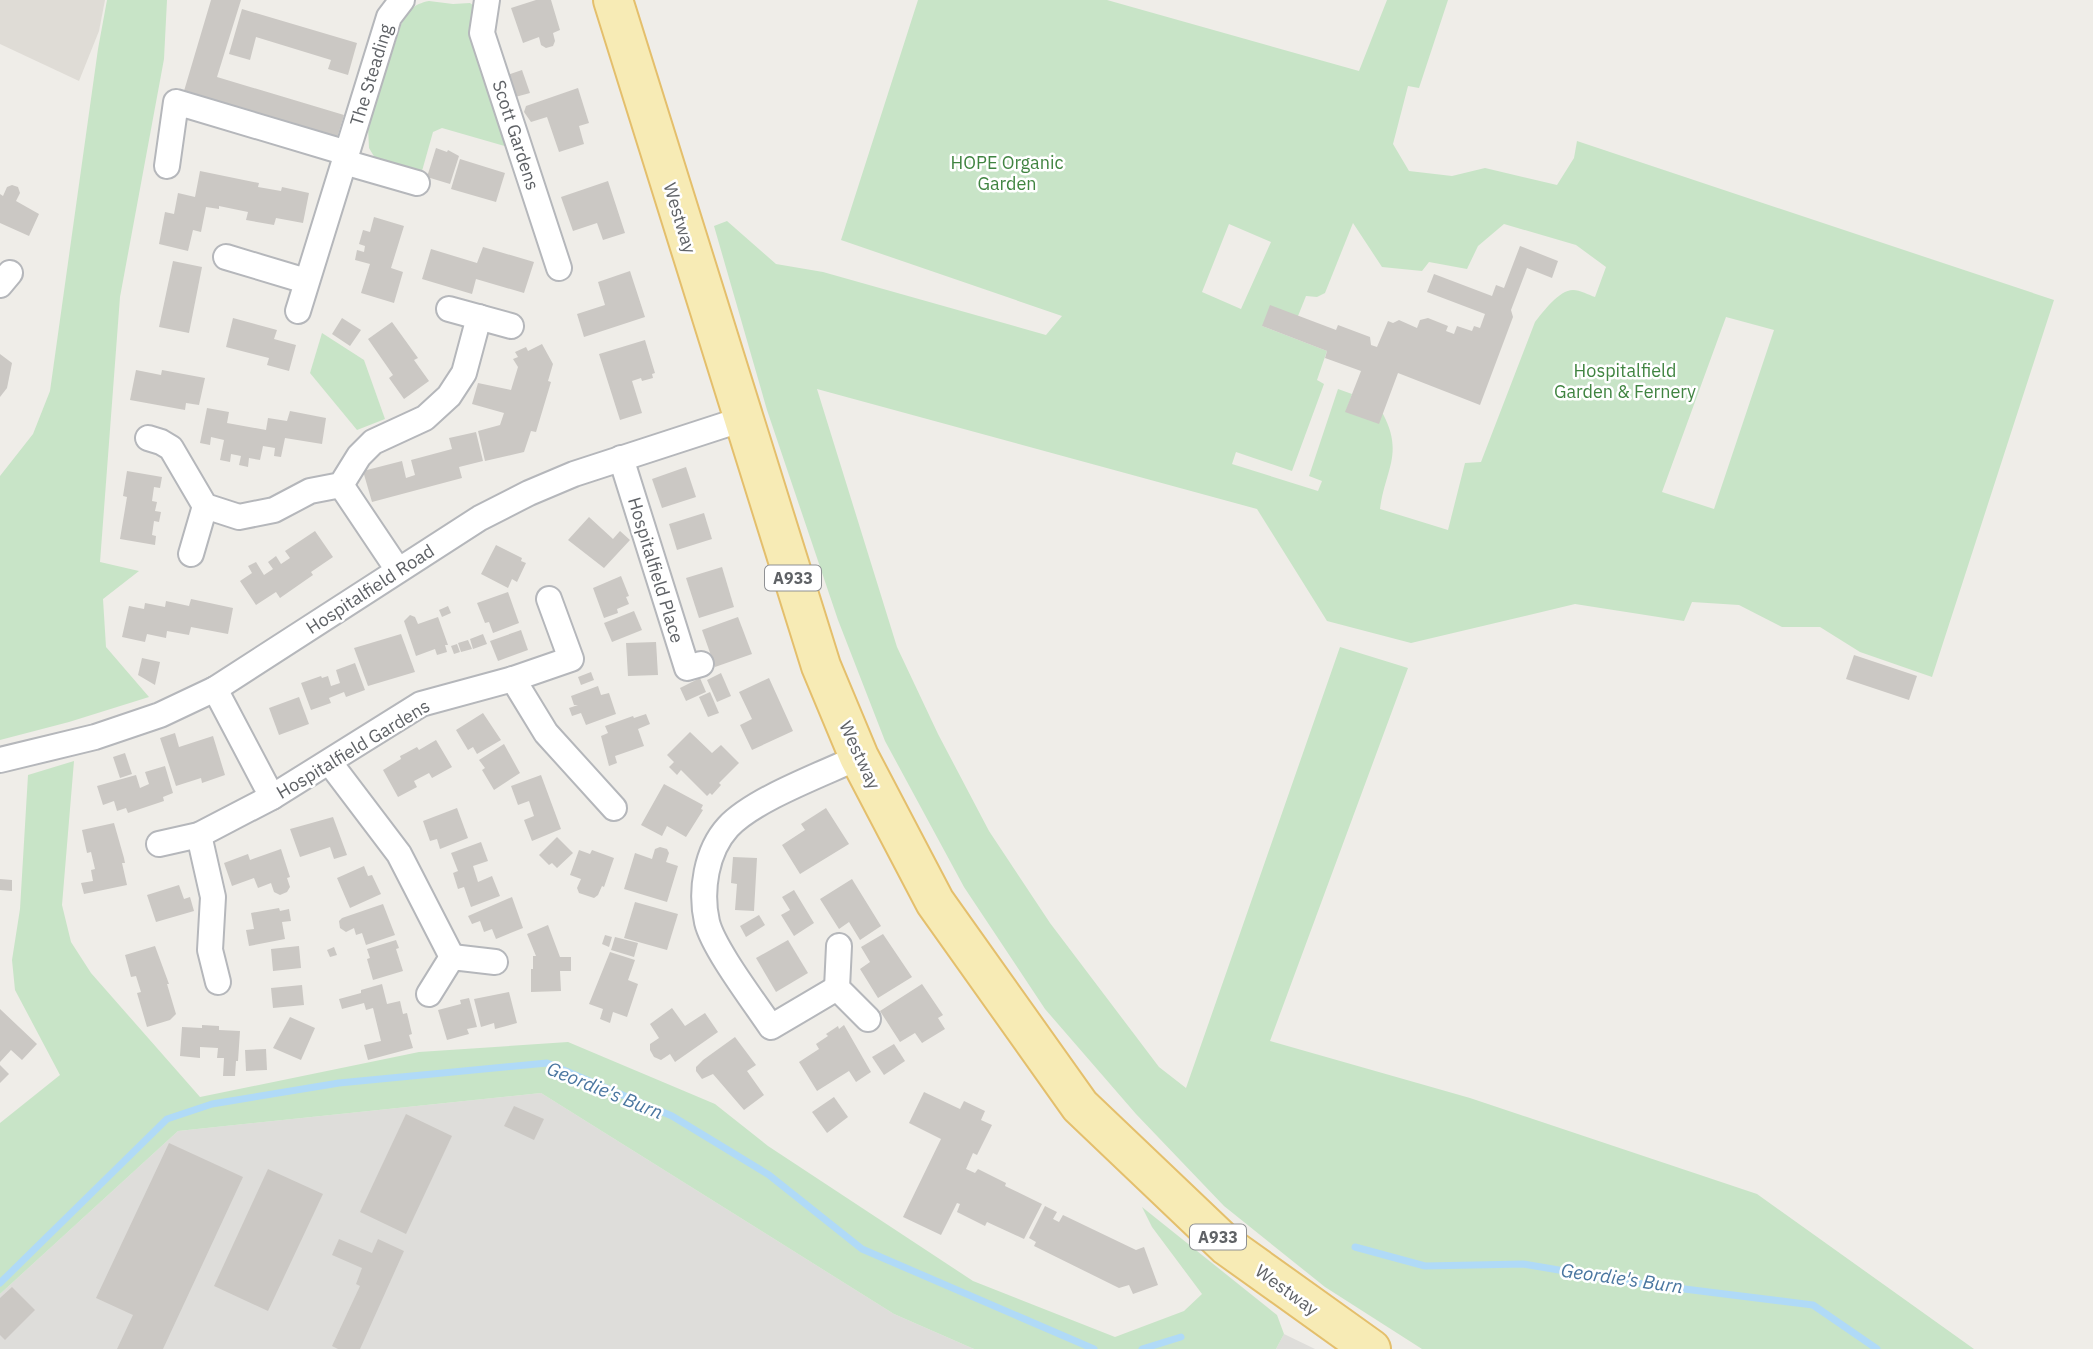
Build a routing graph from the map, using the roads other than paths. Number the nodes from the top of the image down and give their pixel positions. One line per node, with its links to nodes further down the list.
1 (402, 0): 4 (street, The Steading)
2 (487, 0): 8 (street, Scott Gardens)
3 (612, 0): 14 (main road, Westway / A933)
4 (345, 158): 5 (street); 6 (street); 9 (street, The Steading)
5 (167, 166)
6 (417, 183)
7 (226, 257): 9 (street)
8 (559, 268)
9 (306, 281): 11 (street, The Steading)
10 (449, 309): 12 (street)
11 (298, 311)
12 (480, 317): 13 (street); 17 (street)
13 (511, 326)
14 (743, 419): 16 (street, Hospitalfield Road); 25 (main road, Westway / A933)
15 (148, 438): 18 (street)
16 (621, 458): 20 (street, Hospitalfield Road); 22 (street, Hospitalfield Place)
17 (341, 485): 18 (street); 20 (street)
18 (205, 506): 19 (street)
19 (191, 554)
20 (398, 570): 24 (street, Hospitalfield Road)
21 (549, 599): 23 (street, Hospitalfield Gardens)
22 (701, 664)
23 (513, 679): 27 (street, Hospitalfield Gardens); 29 (street)
24 (215, 689): 26 (street, Hospitalfield Road); 28 (street)
25 (859, 757): 36 (street); 39 (main road, Westway / A933)
26 (0, 761)
27 (330, 763): 28 (street, Hospitalfield Gardens); 33 (street)
28 (272, 797): 30 (street, Hospitalfield Gardens)
29 (614, 808)
30 (199, 835): 31 (street, Hospitalfield Gardens); 35 (street)
31 (159, 844)
32 (839, 946): 36 (street)
33 (452, 957): 34 (street); 37 (street)
34 (495, 962)
35 (218, 982)
36 (837, 988): 38 (street)
37 (429, 994)
38 (868, 1019)
39 (1371, 1349)

